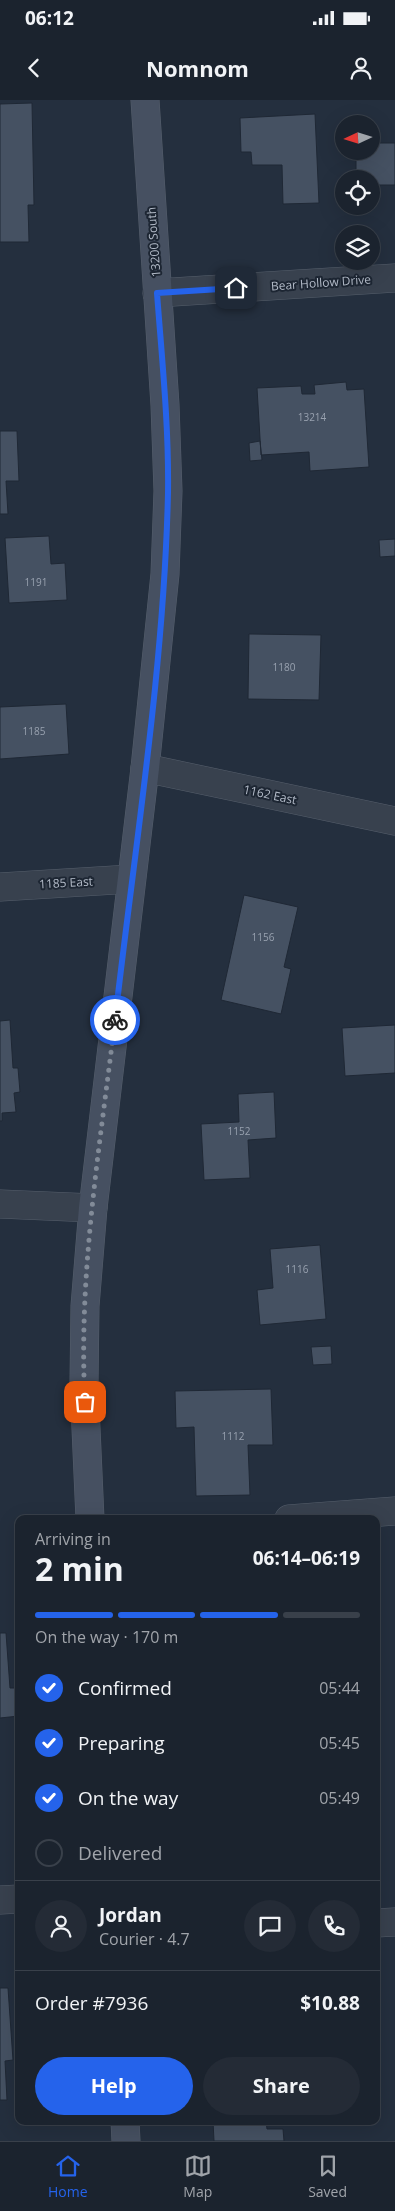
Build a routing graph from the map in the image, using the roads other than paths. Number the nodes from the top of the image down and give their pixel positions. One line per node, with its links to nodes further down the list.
1 (145, 100): 3 (street, 13200 South)
2 (395, 278): 3 (street, Bear Hollow Drive)
3 (157, 293): 4 (street, 13200 South)
4 (145, 768): 5 (street, 1162 East); 6 (street, 13200 South)
5 (395, 821)
6 (132, 878): 7 (street, 1185 East); 9 (street, 13200 South)
7 (0, 886)
8 (0, 1204): 9 (street)
9 (92, 1208): 11 (street, 13200 South)
10 (395, 1512): 12 (street)
11 (90, 1515)
12 (350, 1515)
13 (15, 1899): 14 (street)
14 (0, 1900)
15 (395, 1922): 16 (street)
16 (380, 1923)
17 (125, 2125): 18 (street)
18 (126, 2141)

